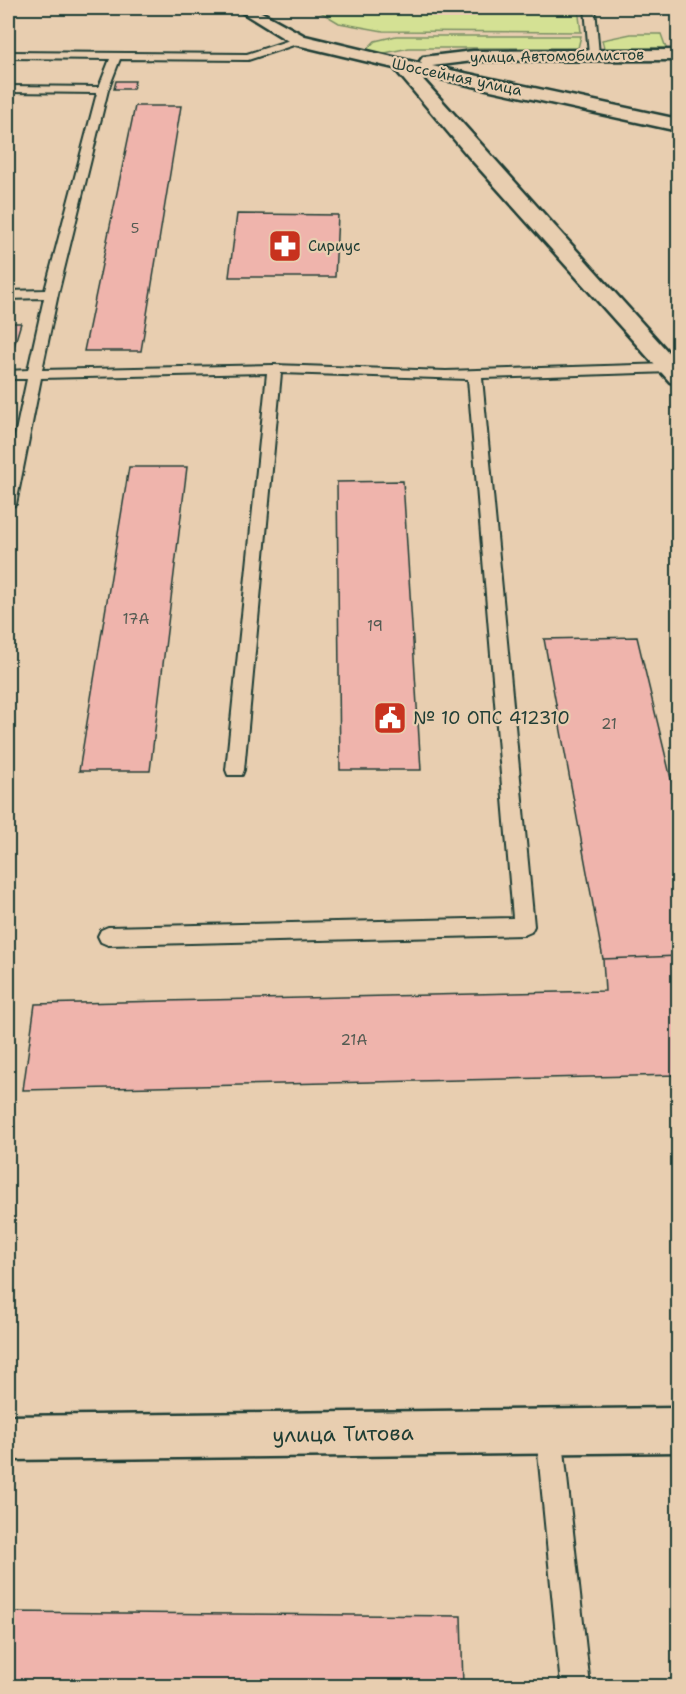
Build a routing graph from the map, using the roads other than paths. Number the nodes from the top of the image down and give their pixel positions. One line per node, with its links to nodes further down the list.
1 (243, 8): 3 (street, Шоссейная улица)
2 (590, 8): 5 (lane)
3 (299, 40): 7 (lane); 8 (street, Шоссейная улица)
4 (8, 55): 7 (lane)
5 (594, 55): 6 (street, улица Автомобилистов); 8 (street, улица Автомобилистов)
6 (678, 55)
7 (116, 56): 10 (lane)
8 (400, 64): 11 (street, Шоссейная улица); 15 (street)
9 (8, 89): 10 (lane)
10 (103, 90): 12 (lane)
11 (678, 125)
12 (51, 294): 13 (lane); 18 (lane)
13 (8, 295)
14 (274, 369): 16 (lane); 18 (lane); 20 (lane)
15 (676, 370): 16 (lane)
16 (475, 374): 21 (lane)
17 (8, 375): 18 (lane)
18 (33, 375): 19 (lane)
19 (8, 504)
20 (235, 770)
21 (108, 936)
22 (678, 1430): 23 (street, улица Титова)
23 (549, 1432): 24 (street, улица Титова); 25 (lane)
24 (8, 1438)
25 (576, 1686)

